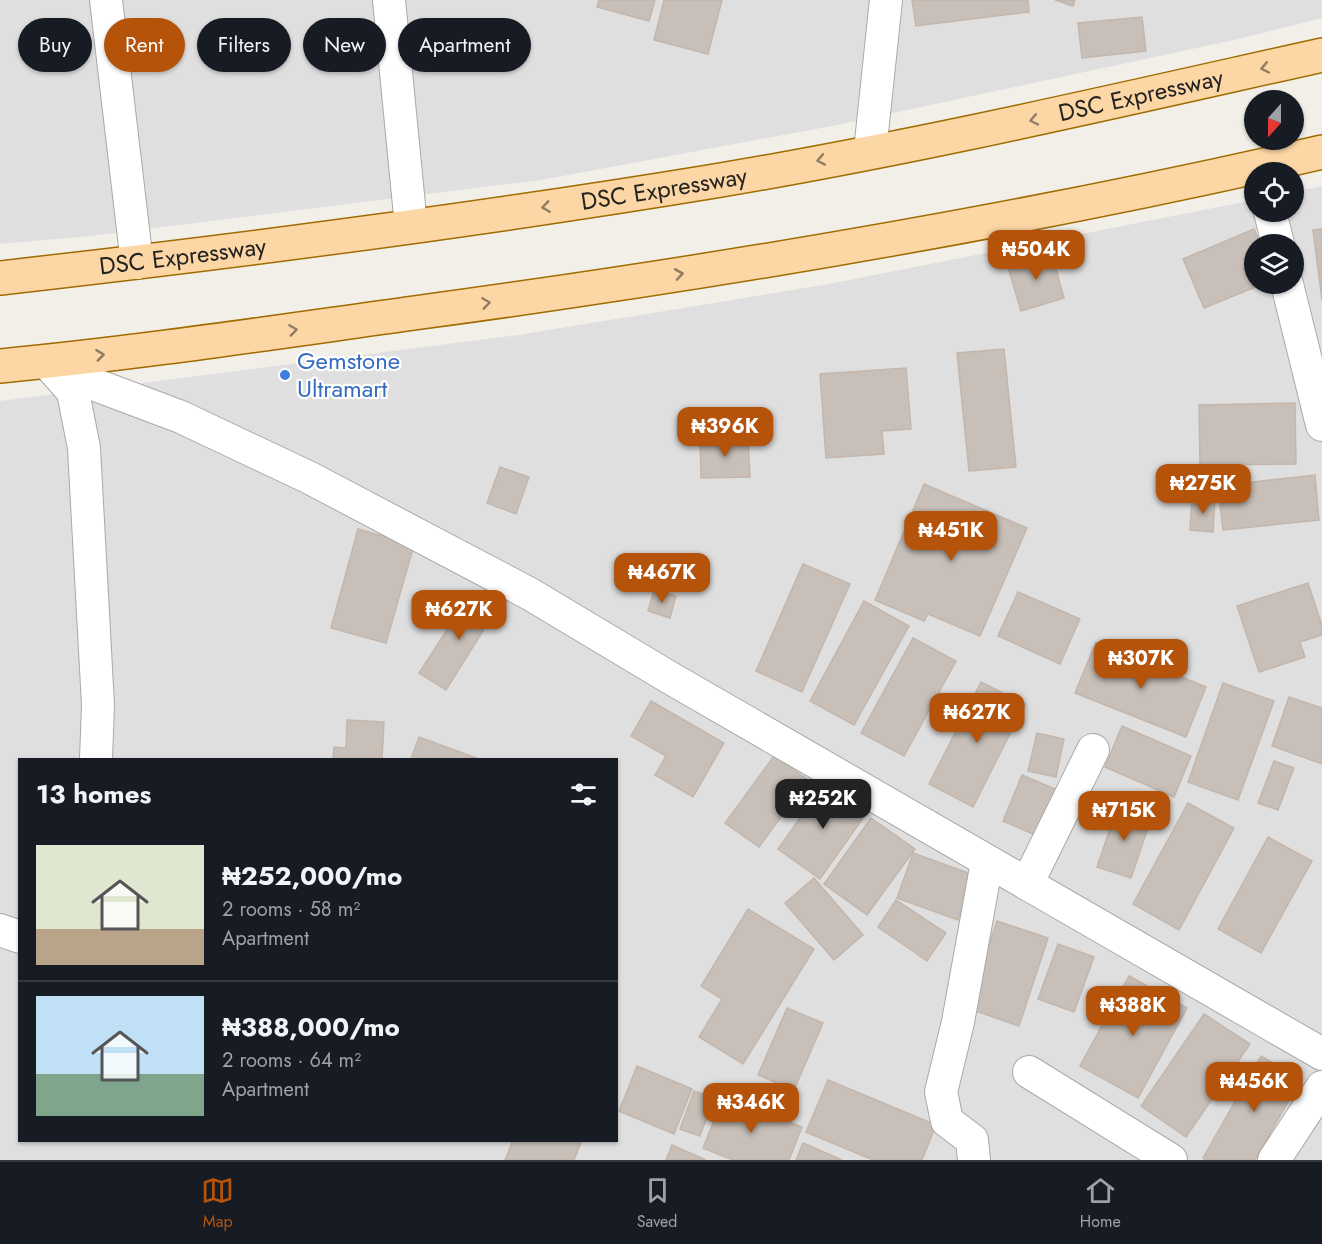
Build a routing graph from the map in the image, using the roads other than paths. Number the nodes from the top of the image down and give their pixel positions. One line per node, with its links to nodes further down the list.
1 (106, 0): 10 (street)
2 (389, 0): 9 (street)
3 (886, 0): 5 (street)
4 (1322, 55): 5 (main road, DSC Expressway, one-way to 5)
5 (870, 151): 9 (main road, DSC Expressway, one-way to 9)
6 (1322, 152): 7 (main road)
7 (1288, 162)
8 (1244, 173): 13 (main road, one-way to 8)
9 (411, 226): 10 (main road, DSC Expressway)
10 (137, 263): 11 (main road, DSC Expressway)
11 (0, 278)
12 (1289, 294): 15 (street)
13 (50, 361): 14 (main road); 17 (street); 18 (street)
14 (0, 366)
15 (1322, 425)
16 (1093, 750): 19 (street)
17 (96, 758)
18 (987, 862): 19 (street); 25 (street)
19 (1027, 884): 22 (street)
20 (0, 930): 21 (street)
21 (18, 936)
22 (1322, 1054)
23 (1029, 1072): 26 (street)
24 (1322, 1087): 27 (street)
25 (974, 1160)
26 (1171, 1160)
27 (1274, 1160)

